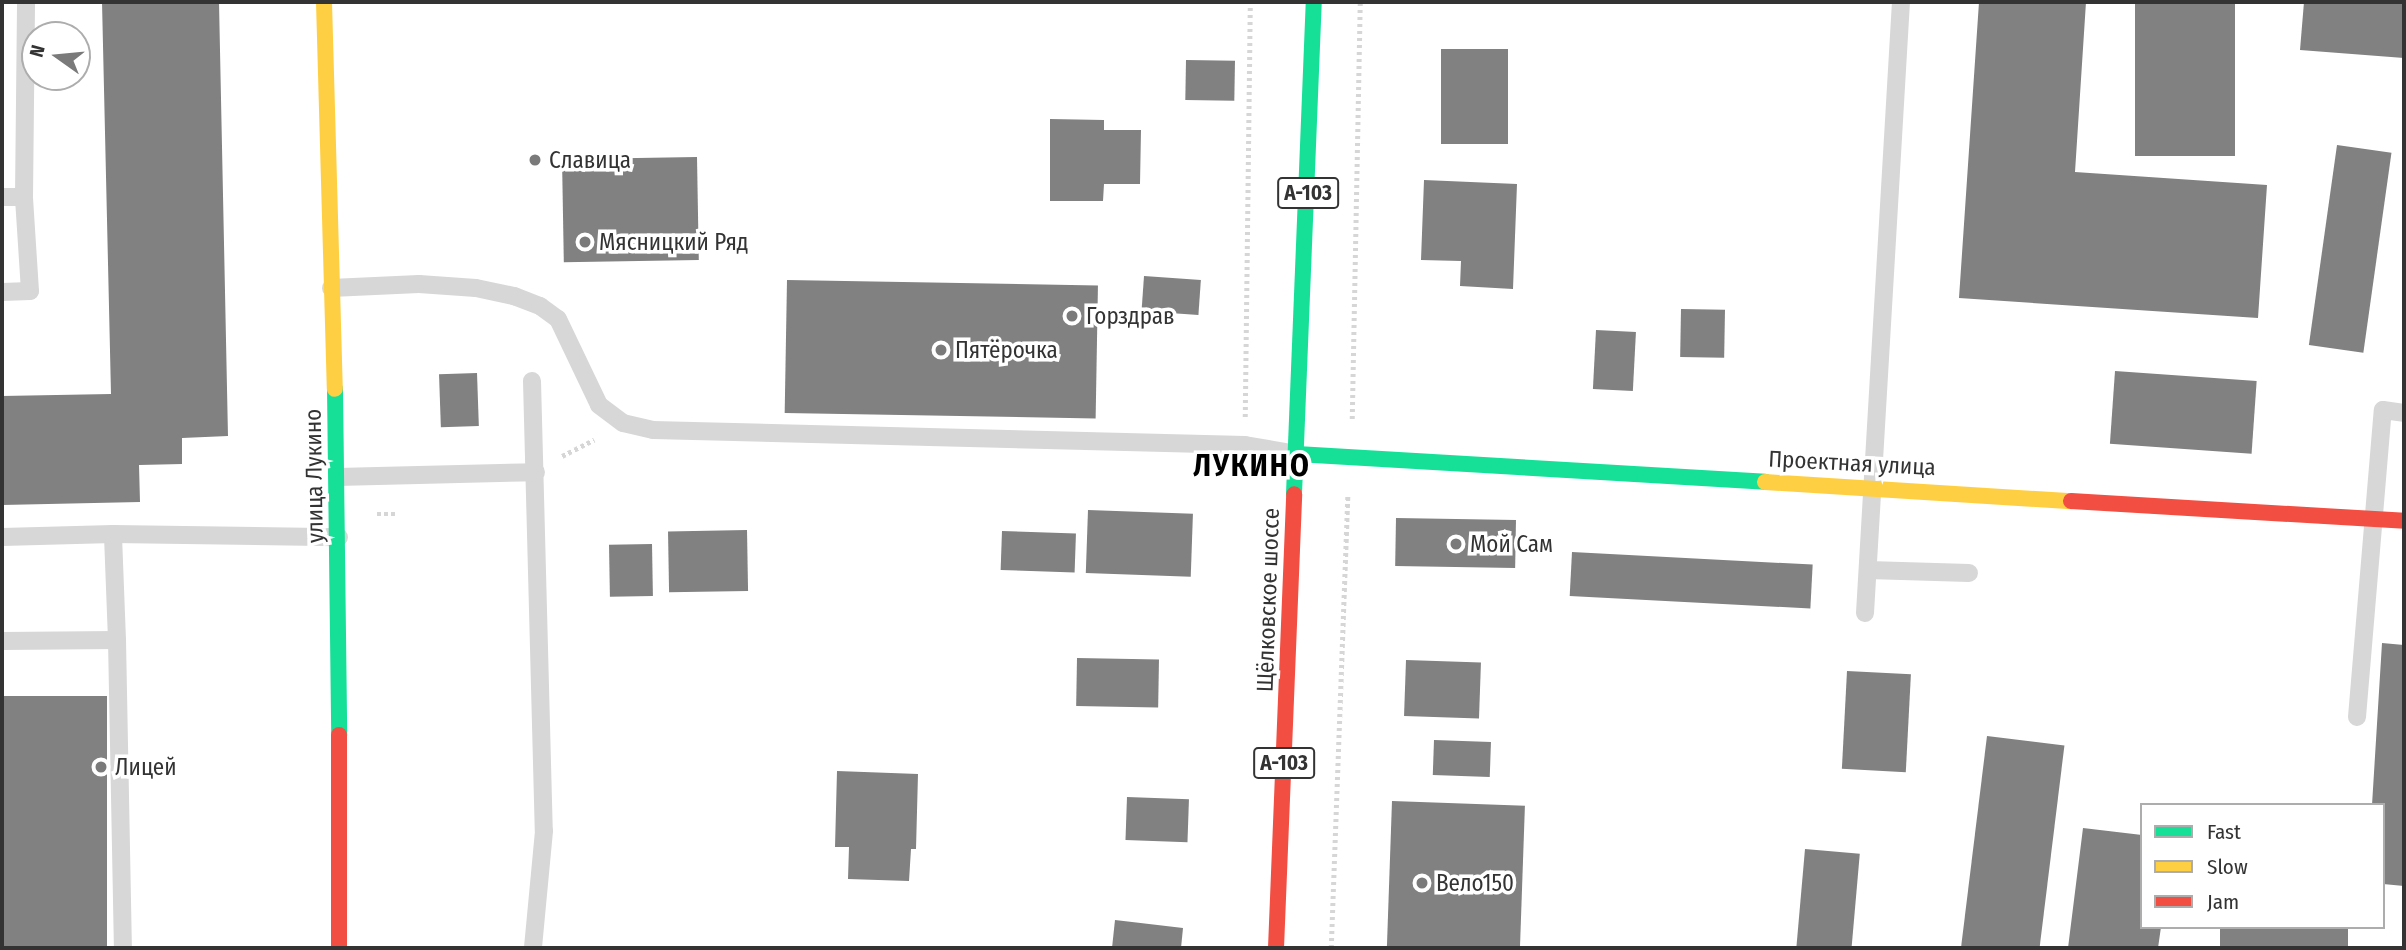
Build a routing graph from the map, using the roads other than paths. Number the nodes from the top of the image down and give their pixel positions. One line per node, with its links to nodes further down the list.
1 (26, 2): 6 (lane)
2 (324, 2): 7 (street, улица Лукино)
3 (1314, 2): 11 (street, Щёлковское шоссе / А-103)
4 (1902, 2): 14 (lane)
5 (2, 197): 6 (lane)
6 (24, 197): 8 (lane)
7 (331, 288): 11 (lane); 13 (street, улица Лукино)
8 (2, 292)
9 (532, 381): 12 (lane)
10 (2404, 413): 15 (lane)
11 (1297, 454): 14 (street, Проектная улица); 29 (street, Щёлковское шоссе / А-103)
12 (536, 472): 13 (lane); 28 (lane)
13 (337, 477): 19 (street, улица Лукино)
14 (1873, 487): 15 (street, Проектная улица); 20 (lane)
15 (2374, 519): 16 (street, Проектная улица); 25 (lane)
16 (2404, 520)
17 (113, 534): 18 (lane); 19 (lane); 23 (lane)
18 (2, 537)
19 (339, 537): 27 (street, улица Лукино)
20 (1868, 570): 21 (lane); 22 (lane)
21 (1969, 573)
22 (1865, 613)
23 (117, 640): 24 (lane); 26 (lane)
24 (2, 641)
25 (2357, 717)
26 (123, 948)
27 (339, 948)
28 (533, 948)
29 (1276, 948)

